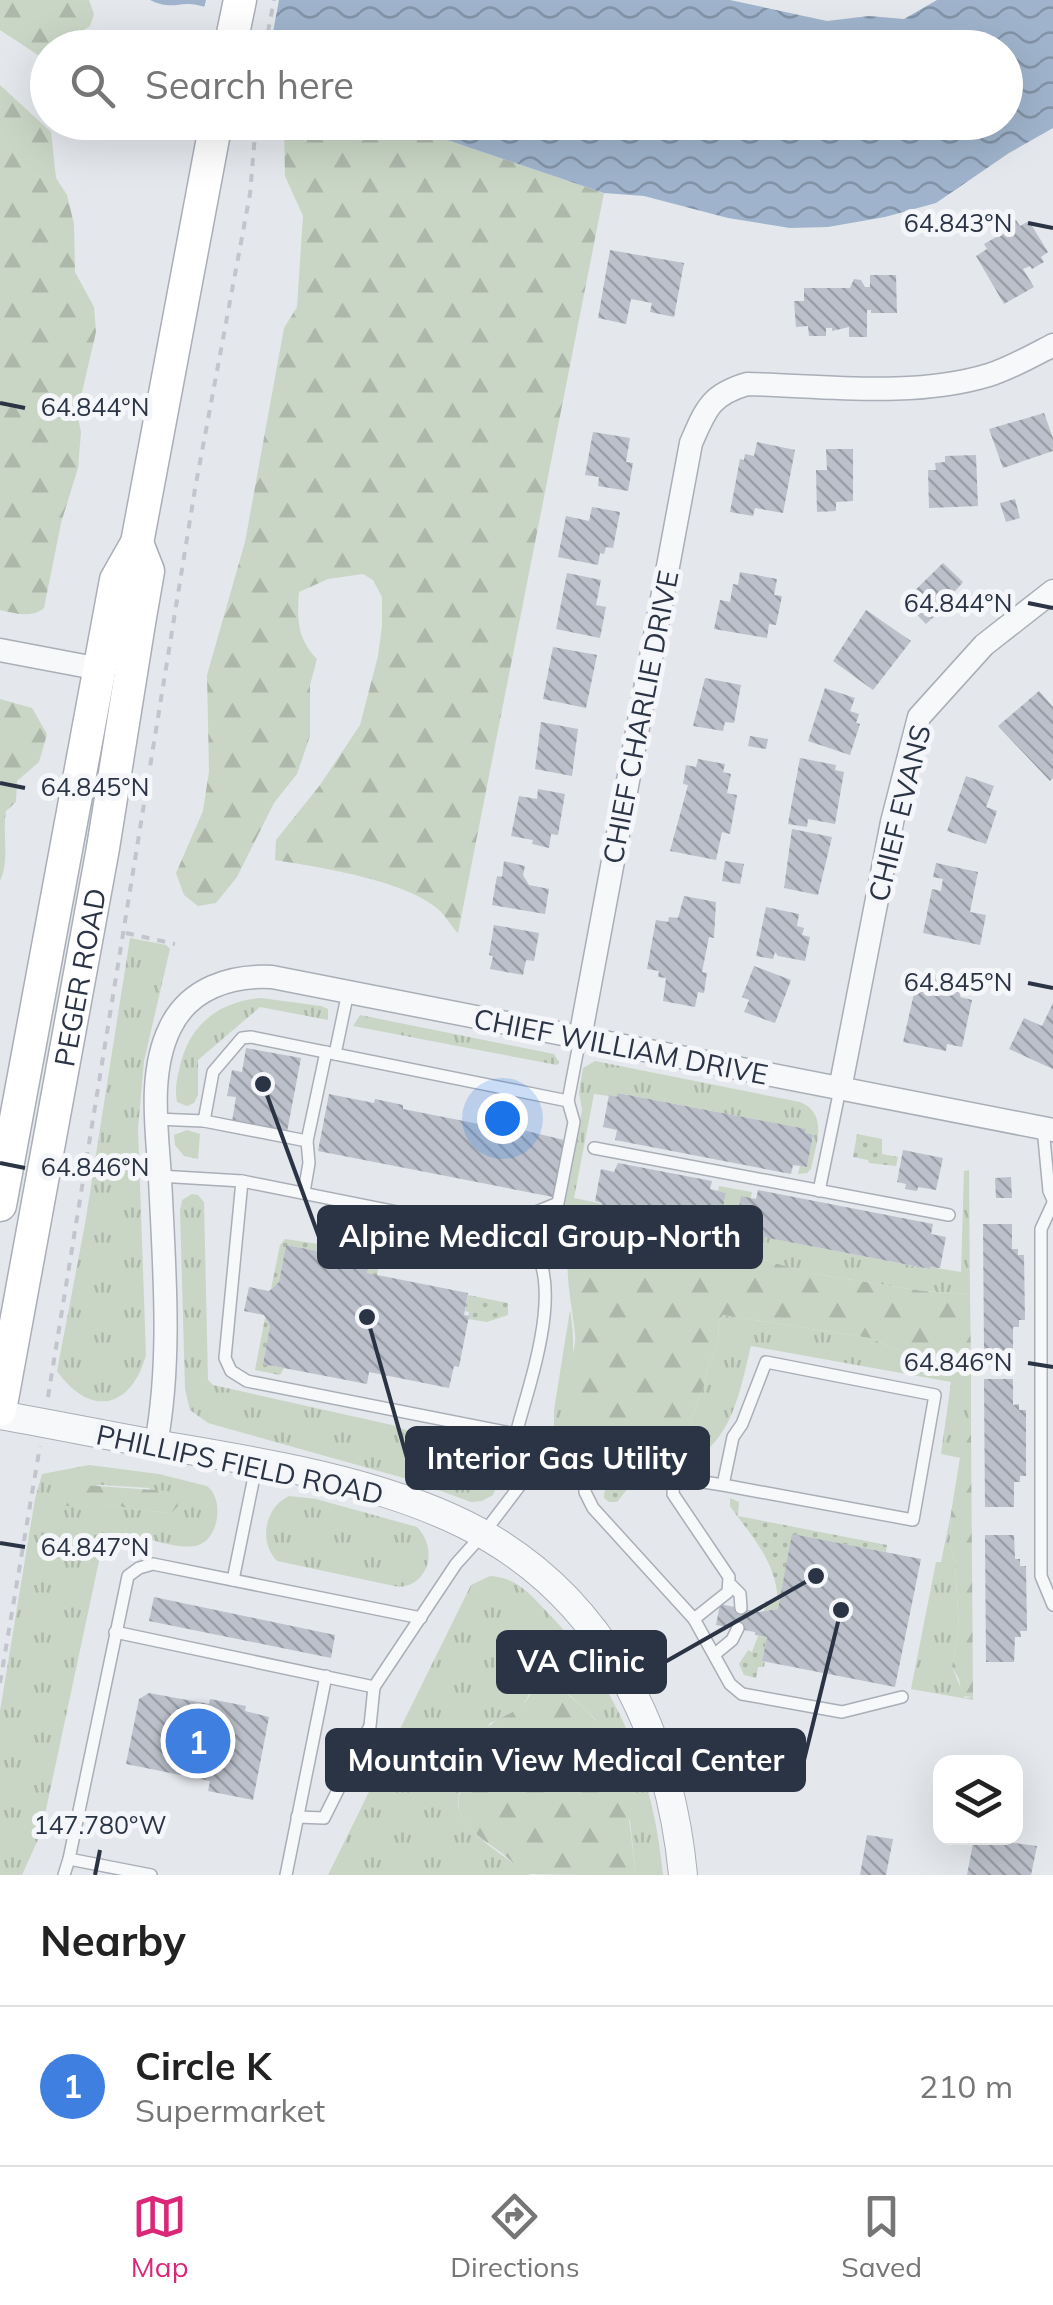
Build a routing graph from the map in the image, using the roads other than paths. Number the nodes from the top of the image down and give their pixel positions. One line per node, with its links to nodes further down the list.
1 (240, 0): 2 (main road)
2 (234, 30)
3 (213, 140): 5 (main road, PEGER ROAD)
4 (1053, 345): 10 (street, CHIEF CHARLIE DRIVE)
5 (137, 543): 8 (main road, PEGER ROAD); 27 (main road, PEGER ROAD)
6 (1053, 591): 12 (street, CHIEF EVANS)
7 (0, 650): 8 (street)
8 (100, 669): 24 (main road, PEGER ROAD)
9 (348, 992): 10 (street, CHIEF WILLIAM DRIVE); 11 (lane); 14 (street, CHIEF WILLIAM DRIVE)
10 (580, 1038): 12 (street, CHIEF WILLIAM DRIVE); 13 (lane)
11 (330, 1053): 13 (lane); 15 (lane); 17 (lane)
12 (840, 1089): 16 (street, CHIEF WILLIAM DRIVE); 21 (lane)
13 (568, 1101): 26 (lane)
14 (156, 1119): 15 (lane); 19 (street)
15 (204, 1121): 17 (lane)
16 (1048, 1129): 23 (lane)
17 (308, 1141): 22 (lane)
18 (594, 1148): 21 (lane)
19 (160, 1176): 20 (lane); 29 (street)
20 (242, 1181): 22 (lane); 28 (lane)
21 (819, 1190): 25 (lane)
22 (304, 1192): 26 (lane)
23 (1053, 1201): 38 (lane)
24 (0, 1205)
25 (948, 1215)
26 (526, 1238): 28 (lane)
27 (0, 1413): 29 (street, PHILLIPS FIELD ROAD)
28 (516, 1434): 32 (lane)
29 (156, 1444): 30 (street, PHILLIPS FIELD ROAD)
30 (257, 1462): 35 (street, PHILLIPS FIELD ROAD); 36 (lane)
31 (588, 1466): 32 (lane); 33 (lane); 41 (lane)
32 (538, 1472): 35 (lane)
33 (674, 1478): 34 (lane); 37 (lane)
34 (723, 1484): 34 (lane)
35 (484, 1534): 40 (lane); 54 (street, PHILLIPS FIELD ROAD)
36 (233, 1580): 40 (lane); 43 (lane)
37 (731, 1585): 39 (lane); 41 (lane)
38 (1053, 1605)
39 (741, 1608)
40 (421, 1618): 46 (lane)
41 (694, 1619): 44 (lane)
42 (738, 1628): 44 (lane)
43 (115, 1632): 45 (lane); 49 (lane)
44 (715, 1654): 47 (lane)
45 (326, 1676): 46 (lane); 48 (lane)
46 (374, 1686): 48 (lane)
47 (902, 1698)
48 (297, 1817): 53 (lane)
49 (69, 1859): 50 (lane); 51 (lane)
50 (117, 1872): 52 (lane)
51 (64, 1875)
52 (150, 1875)
53 (286, 1875)
54 (683, 1875)

